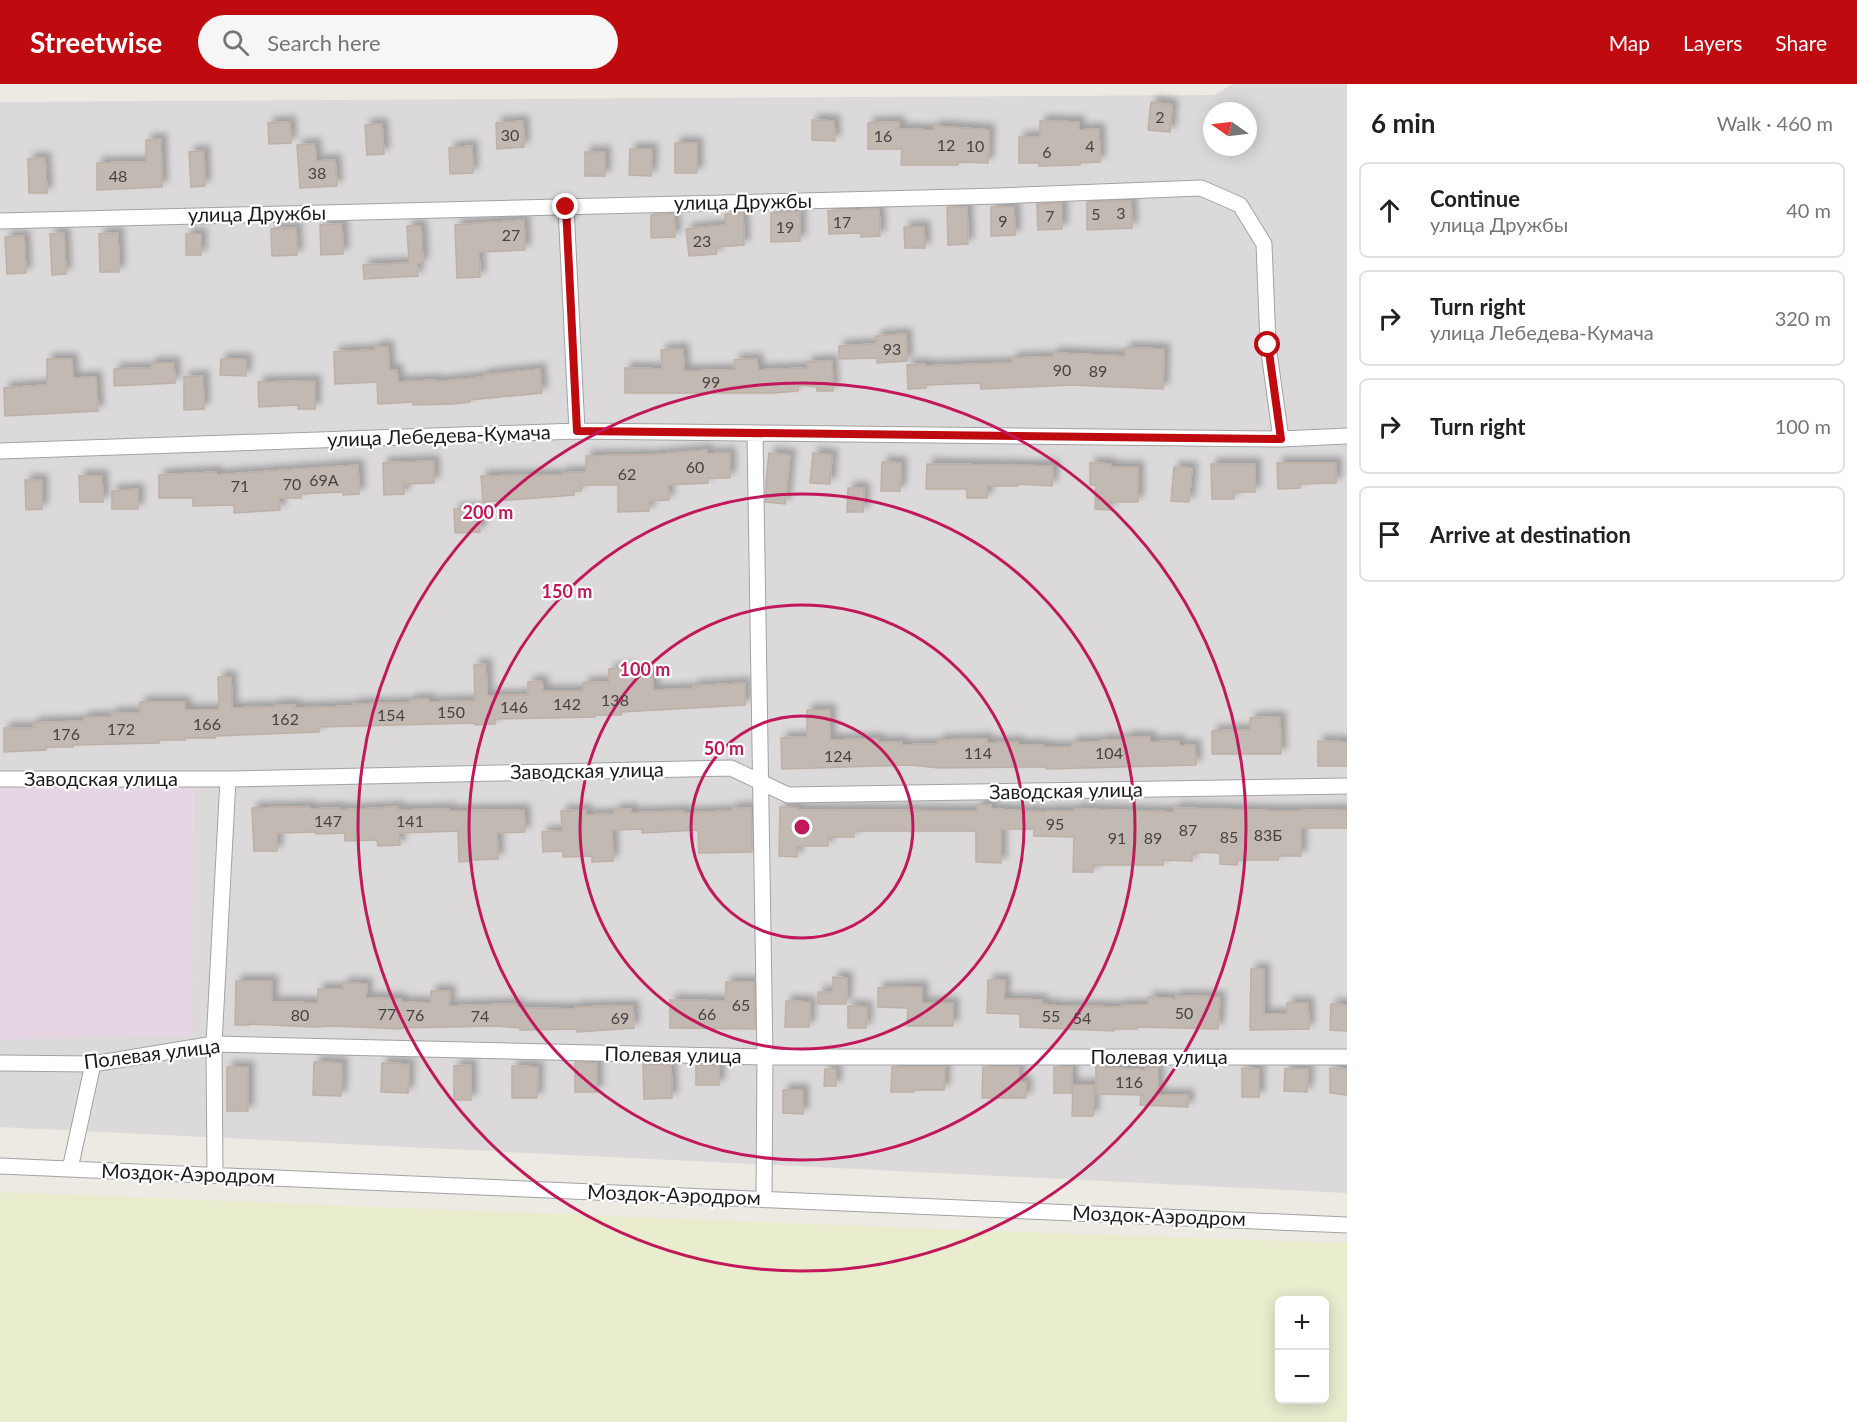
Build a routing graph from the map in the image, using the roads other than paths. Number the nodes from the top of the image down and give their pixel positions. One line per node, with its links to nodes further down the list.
1 (566, 207): 2 (street, улица Дружбы); 3 (street); 6 (street, улица Дружбы)
2 (0, 221)
3 (577, 431): 4 (street, улица Лебедева-Кумача); 7 (street, улица Лебедева-Кумача)
4 (755, 433): 6 (street, улица Лебедева-Кумача); 10 (street)
5 (1347, 436): 6 (street, улица Лебедева-Кумача)
6 (1281, 439)
7 (0, 451)
8 (0, 779): 9 (street, Заводская улица)
9 (228, 779): 10 (street, Заводская улица); 12 (street)
10 (761, 782): 11 (street, Заводская улица); 13 (street)
11 (1347, 786)
12 (214, 1044): 13 (street, Полевая улица); 16 (street, Полевая улица); 19 (street)
13 (765, 1057): 14 (street, Полевая улица); 20 (street)
14 (1347, 1057)
15 (0, 1063): 16 (street, Полевая улица)
16 (93, 1064): 18 (street)
17 (0, 1166): 18 (street, Моздок-Аэродром)
18 (70, 1169): 19 (street, Моздок-Аэродром)
19 (215, 1175): 20 (street, Моздок-Аэродром)
20 (764, 1199): 21 (street, Моздок-Аэродром)
21 (1347, 1225)

